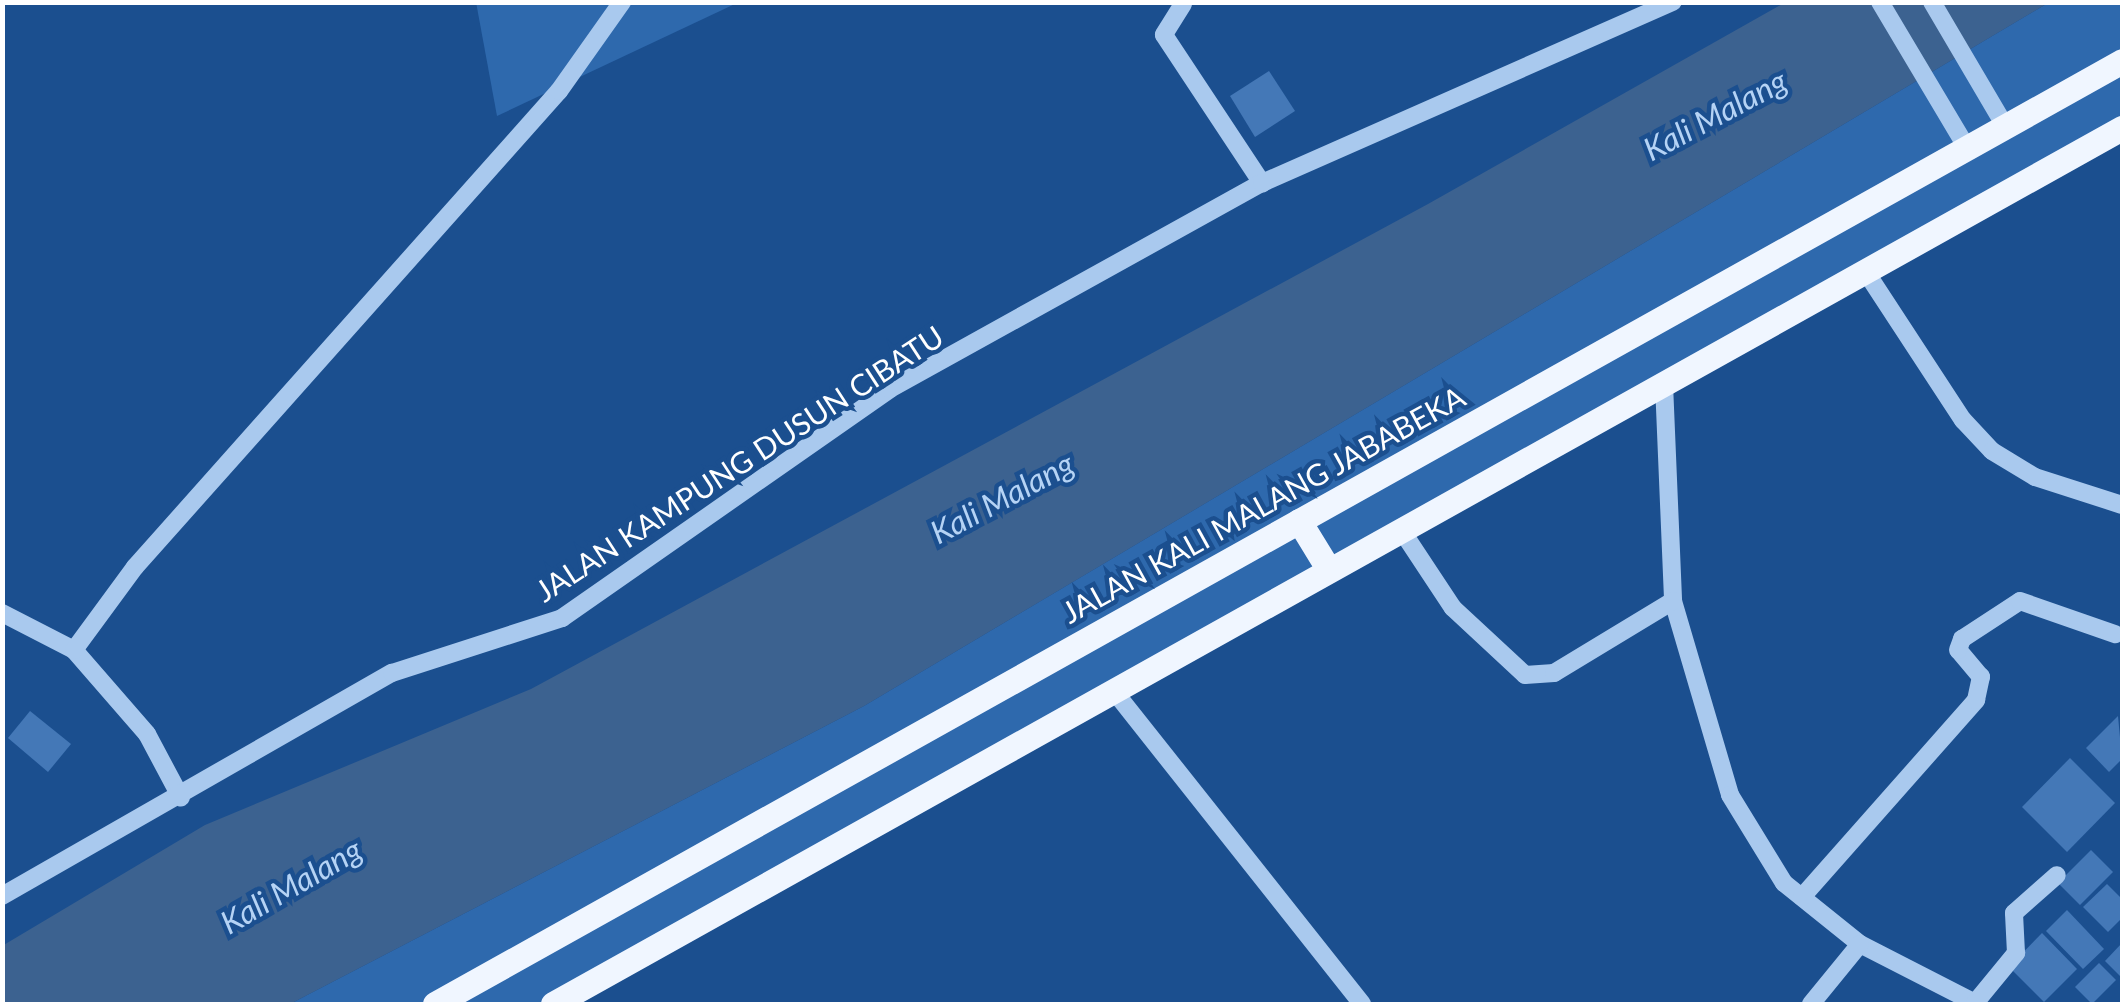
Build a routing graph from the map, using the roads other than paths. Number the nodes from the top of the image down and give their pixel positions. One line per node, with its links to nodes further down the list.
1 (622, 2): 20 (street)
2 (1673, 2): 10 (street, JALAN KAMPUNG DUSUN CIBATU)
3 (1880, 2): 9 (street)
4 (1932, 2): 7 (street)
5 (1183, 4): 10 (street)
6 (2122, 61): 7 (main road, JALAN KALI MALANG JABABEKA)
7 (2006, 126): 9 (main road, JALAN KALI MALANG JABABEKA)
8 (2122, 128): 11 (main road)
9 (1968, 148): 14 (main road, JALAN KALI MALANG JABABEKA)
10 (1262, 183): 22 (street, JALAN KAMPUNG DUSUN CIBATU)
11 (1866, 272): 12 (main road); 13 (street)
12 (1664, 384): 15 (main road); 17 (street)
13 (2122, 505)
14 (1299, 521): 16 (main road); 27 (main road, JALAN KALI MALANG JABABEKA)
15 (1402, 531): 16 (main road); 17 (street)
16 (1329, 570): 21 (main road)
17 (1673, 601): 25 (street)
18 (2, 613): 20 (street)
19 (2115, 634): 25 (street)
20 (74, 650): 22 (street)
21 (1114, 691): 28 (main road); 29 (street)
22 (181, 798): 24 (street, JALAN KAMPUNG DUSUN CIBATU)
23 (2057, 875): 31 (street)
24 (2, 896)
25 (1802, 897): 26 (street)
26 (1860, 944): 30 (street); 31 (street)
27 (435, 1004)
28 (553, 1004)
29 (1362, 1004)
30 (1810, 1004)
31 (1976, 1004)

